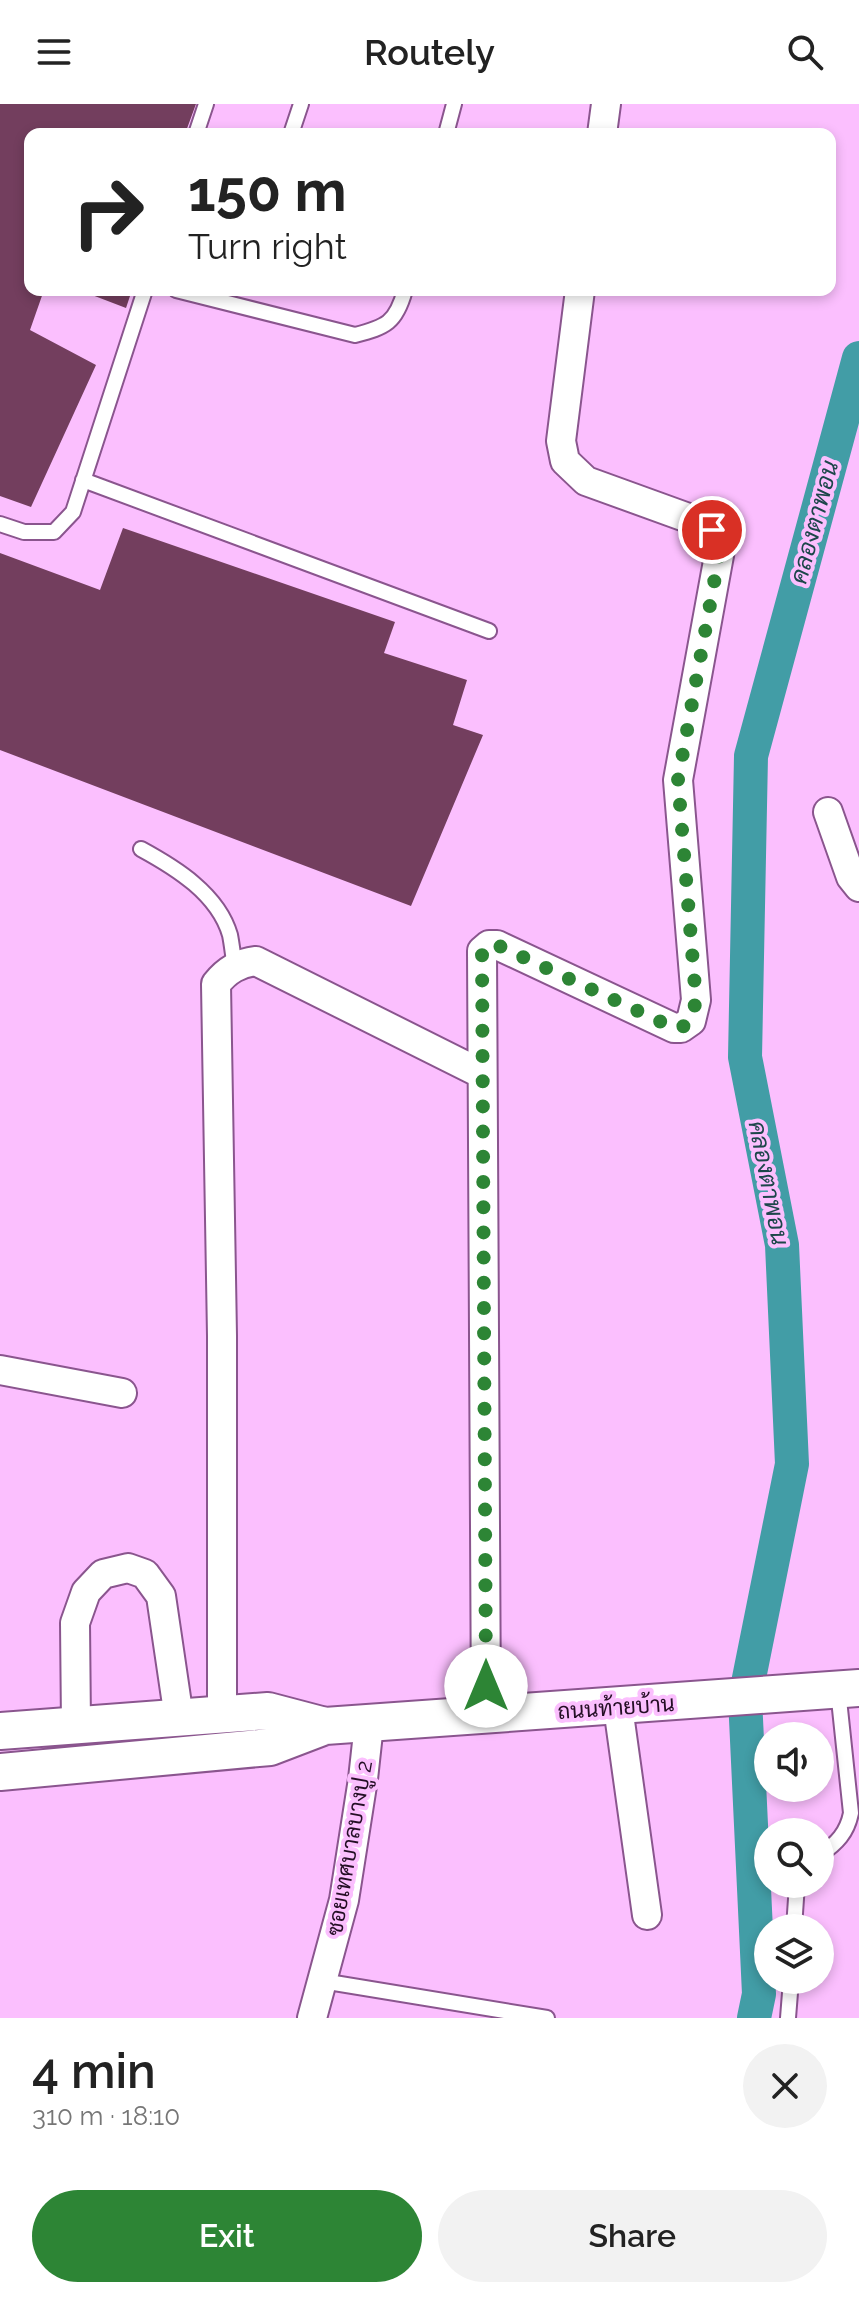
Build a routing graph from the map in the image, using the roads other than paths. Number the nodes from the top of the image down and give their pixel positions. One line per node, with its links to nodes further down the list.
1 (206, 104): 5 (lane)
2 (301, 104): 6 (lane)
3 (454, 104): 7 (lane)
4 (606, 104): 8 (street)
5 (198, 128)
6 (293, 128)
7 (448, 128)
8 (603, 128)
9 (143, 296): 15 (lane)
10 (200, 296): 14 (lane)
11 (239, 296): 14 (lane)
12 (403, 296): 14 (lane)
13 (579, 296): 22 (street)
14 (236, 305)
15 (83, 480): 16 (lane); 17 (lane)
16 (0, 524)
17 (489, 631)
18 (828, 812): 20 (street)
19 (141, 849): 21 (lane)
20 (859, 887)
21 (235, 967): 22 (street); 27 (street)
22 (482, 1074): 28 (street)
23 (0, 1370): 24 (street)
24 (122, 1393)
25 (849, 1689): 26 (street, ถนนท้ายบ้าน); 35 (lane)
26 (618, 1707): 28 (street, ถนนท้ายบ้าน); 36 (street)
27 (222, 1715): 29 (street, ถนนท้ายบ้าน); 32 (street, ถนนท้ายบ้าน)
28 (486, 1717): 30 (street, ถนนท้ายบ้าน)
29 (179, 1718): 31 (street, ถนนท้ายบ้าน); 31 (street)
30 (369, 1724): 32 (street, ถนนท้ายบ้าน); 37 (street, ซอยเทศบาลบางปู 2)
31 (76, 1725): 33 (street, ถนนท้ายบ้าน)
32 (325, 1726): 34 (street, ถนนท้ายบ้าน)
33 (0, 1731)
34 (0, 1772)
35 (834, 1845)
36 (647, 1915)
37 (322, 1981): 39 (street, ซอยเทศบาลบางปู 2); 40 (lane)
38 (790, 1994): 41 (lane)
39 (312, 2018)
40 (547, 2018)
41 (788, 2018)

